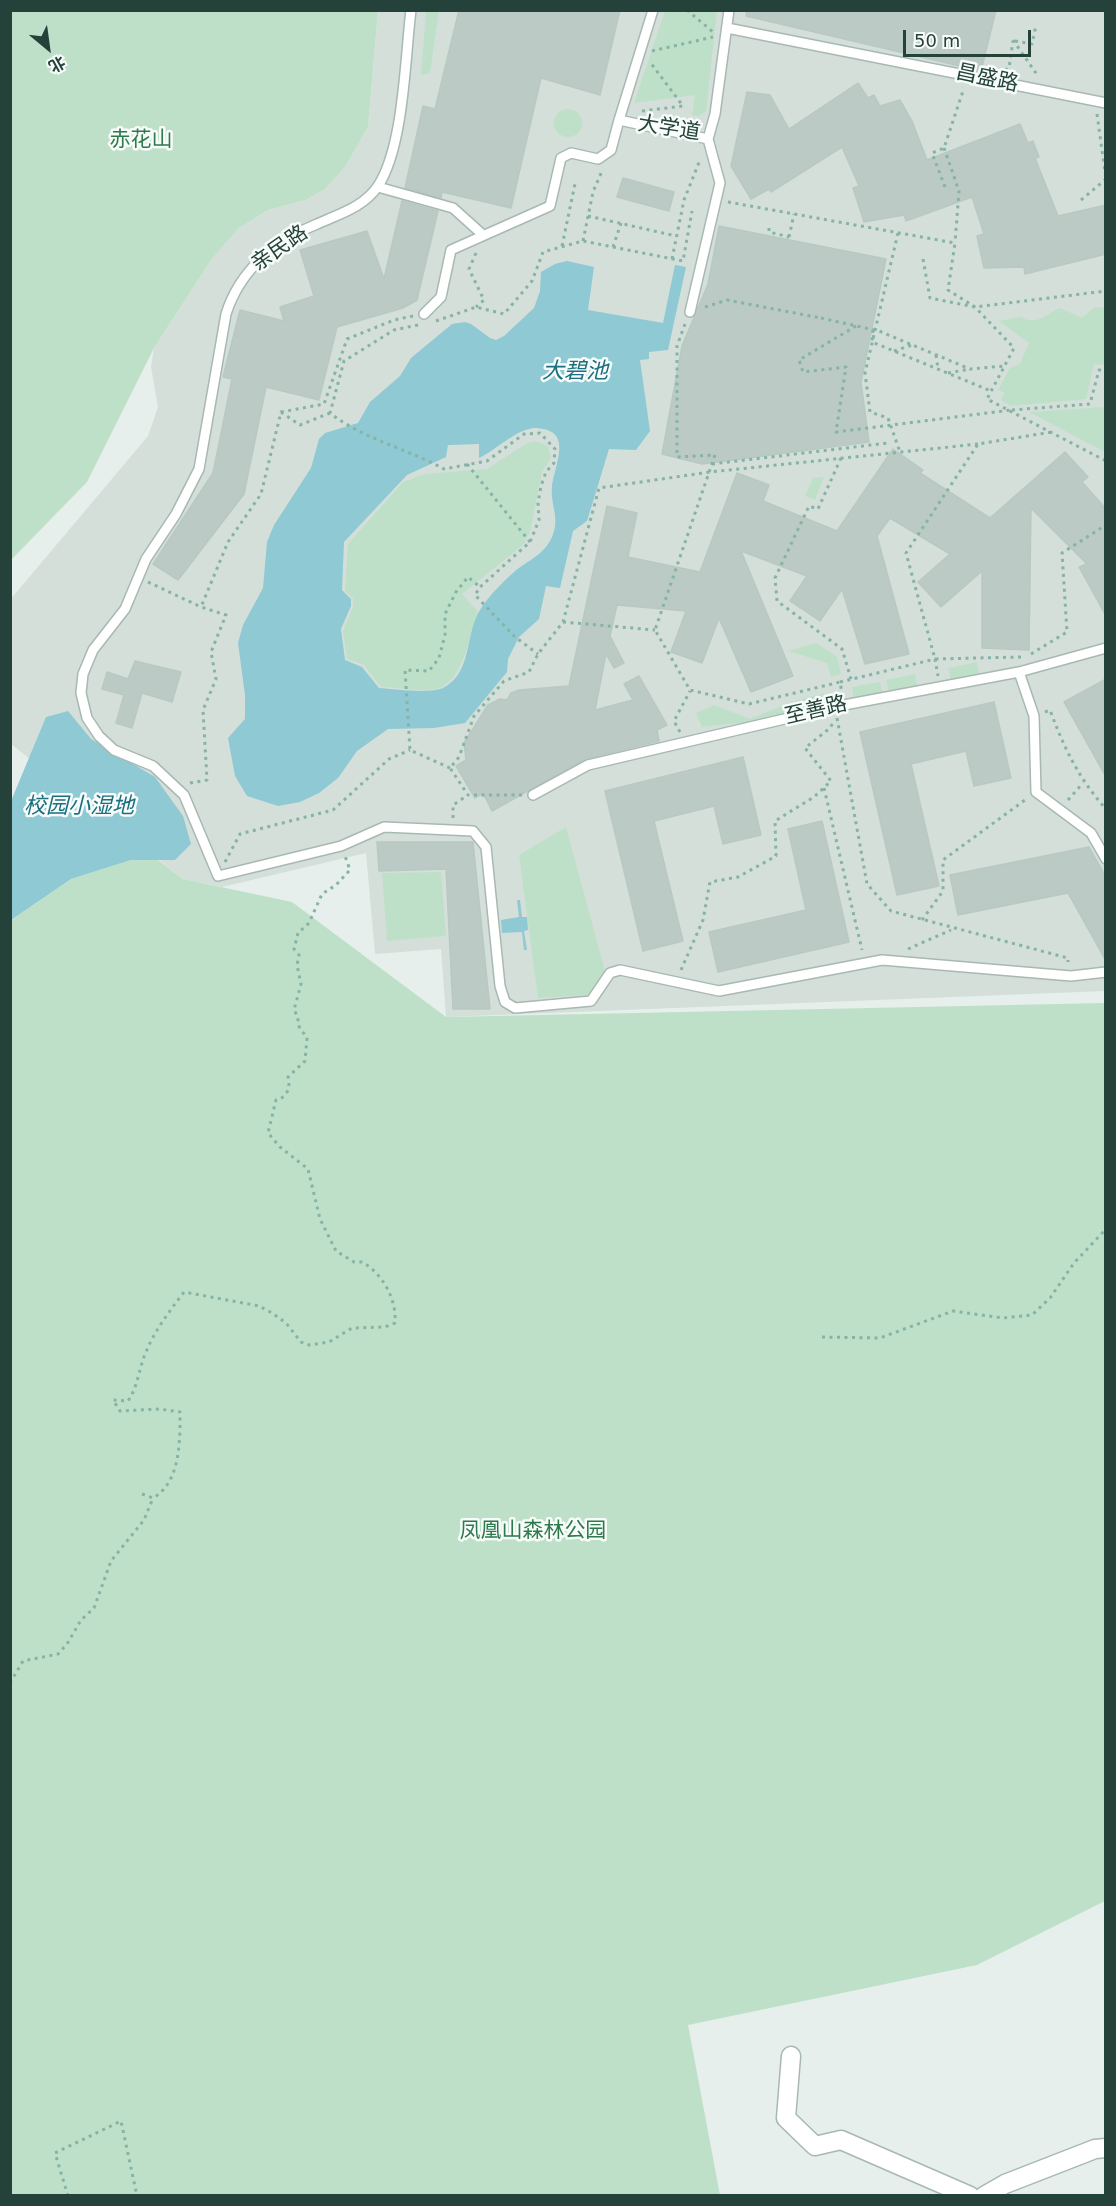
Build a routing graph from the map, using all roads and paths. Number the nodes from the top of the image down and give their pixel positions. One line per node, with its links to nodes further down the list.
1 (411, 10): 17 (lane, 亲民路)
2 (653, 10): 12 (lane, 大学道)
3 (687, 10): 12 (path)
4 (729, 10): 6 (lane, 大学道)
5 (1036, 25): 7 (path)
6 (727, 28): 8 (lane, 昌盛路); 13 (lane, 大学道)
7 (1013, 40): 9 (path); 10 (path)
8 (969, 75): 10 (lane, 昌盛路); 14 (path)
9 (1049, 78)
10 (987, 79): 11 (lane, 昌盛路)
11 (1101, 102): 15 (path)
12 (619, 117): 13 (lane, 大学道); 28 (lane)
13 (708, 139): 20 (lane); 29 (path)
14 (945, 148): 18 (path); 31 (path)
15 (1106, 179): 21 (path)
16 (575, 184): 32 (path)
17 (378, 187): 28 (lane); 69 (lane, 亲民路)
18 (945, 187)
19 (593, 192): 24 (path)
20 (717, 200): 23 (path); 40 (lane)
21 (1081, 200)
22 (692, 211): 34 (path)
23 (794, 214): 26 (path, bridge); 27 (path)
24 (588, 216): 25 (path); 30 (path)
25 (621, 223): 29 (path); 33 (path)
26 (769, 228)
27 (898, 233): 31 (path); 61 (path)
28 (483, 235): 41 (lane)
29 (677, 236): 34 (path)
30 (582, 241): 32 (path); 33 (path)
31 (955, 243): 39 (path)
32 (562, 246): 38 (path)
33 (613, 248): 34 (path)
34 (672, 259)
35 (923, 259): 39 (path)
36 (469, 269): 38 (path)
37 (1106, 291): 39 (path)
38 (476, 307): 42 (path)
39 (975, 307): 49 (path)
40 (690, 312): 44 (path, bridge); 65 (path)
41 (424, 314): 56 (path)
42 (430, 323)
43 (421, 325): 57 (path)
44 (856, 326): 45 (path, bridge); 55 (path, bridge)
45 (873, 330): 46 (path, bridge); 47 (path, bridge)
46 (912, 345): 47 (path, bridge); 48 (path, bridge)
47 (894, 351): 50 (path, bridge)
48 (936, 355): 50 (path, bridge); 51 (path, bridge)
49 (1004, 366): 51 (path, bridge); 54 (path)
50 (938, 369): 53 (path, bridge)
51 (970, 369): 53 (path, bridge)
52 (1106, 371): 55 (path)
53 (948, 373): 54 (path, bridge)
54 (991, 391): 55 (path)
55 (1011, 410): 58 (path)
56 (281, 412): 57 (path); 71 (path)
57 (330, 413): 64 (path)
58 (1054, 432): 60 (path); 63 (path)
59 (888, 443): 65 (path)
60 (978, 444): 61 (path); 77 (path)
61 (900, 452): 62 (path)
62 (842, 458): 66 (path); 80 (path)
63 (1106, 461)
64 (467, 464): 68 (path); 68 (path)
65 (712, 464): 66 (path)
66 (710, 472): 72 (path); 73 (path)
67 (1106, 525): 76 (path)
68 (530, 542): 70 (path)
69 (138, 578): 71 (path); 91 (lane, 亲民路)
70 (480, 587): 75 (path); 88 (path)
71 (201, 607): 91 (path)
72 (563, 622): 73 (path); 75 (path)
73 (655, 630): 83 (path)
74 (1106, 648): 78 (lane, 至善路)
75 (538, 654): 89 (path)
76 (1027, 657): 77 (path); 78 (path)
77 (935, 659): 80 (path); 82 (path)
78 (1057, 662): 79 (lane, 至善路)
79 (1019, 672): 82 (lane, 至善路); 93 (lane)
80 (851, 679): 81 (path)
81 (840, 681): 83 (path); 84 (path)
82 (940, 686): 84 (lane, 至善路)
83 (690, 690): 87 (path)
84 (843, 705): 86 (path); 95 (lane, 至善路)
85 (1050, 710): 90 (path)
86 (837, 716): 92 (path); 102 (path)
87 (674, 721)
88 (410, 750): 89 (path); 101 (path)
89 (450, 768): 94 (path)
90 (1083, 783): 96 (path); 97 (path)
91 (176, 785): 101 (lane)
92 (824, 788): 105 (path); 108 (path)
93 (1036, 792): 97 (lane); 102 (path)
94 (468, 795): 95 (path); 98 (path)
95 (533, 795)
96 (1106, 809)
97 (1059, 810): 100 (lane)
98 (455, 828): 99 (lane); 108 (lane)
99 (341, 846): 101 (lane); 112 (path)
100 (1106, 859)
101 (218, 876)
102 (922, 920): 103 (path)
103 (953, 930): 104 (path); 107 (path)
104 (882, 960): 105 (lane); 107 (lane)
105 (865, 963): 108 (lane)
106 (1106, 972): 107 (lane)
107 (1071, 976)
108 (676, 982)
109 (1106, 1229): 110 (path)
110 (822, 1337)
111 (142, 1494): 112 (path)
112 (153, 1498): 113 (path)
113 (10, 1683)
114 (791, 2056): 118 (street)
115 (1106, 2148): 119 (street)
116 (68, 2196): 117 (path)
117 (137, 2196)
118 (970, 2196)
119 (984, 2196)

